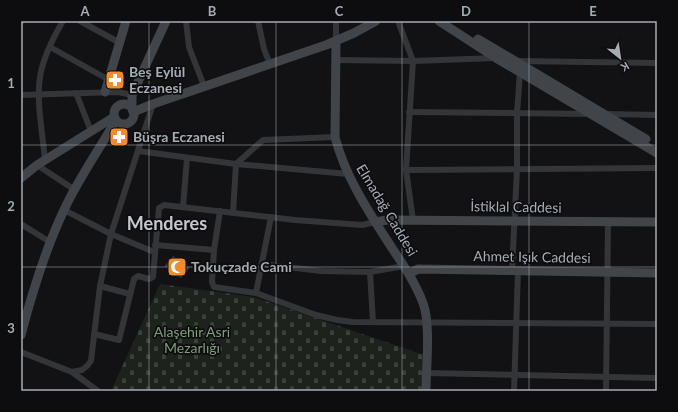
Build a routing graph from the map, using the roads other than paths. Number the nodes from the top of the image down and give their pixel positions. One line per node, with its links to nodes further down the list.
1 (63, 21): 14 (street)
2 (80, 21): 13 (street)
3 (126, 21): 13 (street)
4 (166, 21): 28 (street)
5 (186, 21): 23 (street)
6 (258, 21): 20 (street)
7 (336, 21): 12 (street)
8 (398, 21): 17 (street)
9 (439, 21): 15 (street)
10 (448, 21): 18 (street)
11 (374, 22): 12 (street)
12 (336, 41): 16 (street, Elmadağ Caddesi); 20 (street)
13 (120, 43): 22 (street)
14 (50, 47): 22 (street); 26 (street)
15 (496, 58): 17 (street); 21 (street)
16 (335, 60): 17 (street); 40 (street, Elmadağ Caddesi)
17 (413, 60): 32 (street)
18 (515, 61): 19 (street); 35 (street)
19 (657, 63)
20 (270, 64): 23 (street)
21 (520, 72): 33 (street); 34 (street)
22 (109, 80): 24 (street)
23 (204, 86): 29 (street)
24 (105, 92): 25 (street); 28 (street)
25 (76, 93): 26 (street); 39 (street)
26 (39, 94): 27 (street); 46 (street)
27 (21, 95)
28 (132, 95): 30 (street); 31 (street)
29 (153, 104): 31 (street); 43 (street)
30 (119, 105): 31 (street); 37 (street)
31 (133, 110): 38 (street)
32 (409, 112): 33 (street); 50 (street)
33 (517, 113): 34 (street); 49 (street)
34 (591, 114): 44 (street)
35 (604, 114): 36 (street); 42 (street)
36 (657, 115)
37 (115, 118): 38 (street); 39 (street); 41 (street)
38 (125, 124): 41 (street)
39 (91, 131): 46 (street)
40 (334, 137): 47 (street); 52 (street, Elmadağ Caddesi)
41 (105, 139): 53 (street)
42 (657, 146)
43 (138, 151): 45 (street); 65 (street)
44 (657, 153)
45 (188, 158): 47 (street); 54 (street)
46 (41, 162): 51 (street); 53 (street)
47 (236, 164): 52 (street); 57 (street)
48 (657, 168): 49 (street)
49 (517, 169): 50 (street); 60 (street)
50 (406, 170): 59 (street)
51 (23, 173)
52 (348, 174): 61 (street, Elmadağ Caddesi)
53 (75, 190): 55 (street)
54 (182, 207): 56 (street); 67 (street)
55 (64, 210): 65 (street); 66 (street)
56 (220, 211): 57 (street); 68 (street)
57 (233, 213): 58 (street)
58 (271, 217): 61 (street); 70 (street)
59 (413, 220): 60 (street, İstiklal Caddesi); 61 (street, İstiklal Caddesi)
60 (515, 221): 62 (street, İstiklal Caddesi); 72 (street)
61 (375, 222): 71 (street, Elmadağ Caddesi)
62 (608, 222): 63 (street, İstiklal Caddesi); 74 (street)
63 (657, 222)
64 (21, 224): 66 (street)
65 (111, 234): 69 (street); 76 (street)
66 (50, 242): 85 (street)
67 (155, 245): 68 (street); 69 (street)
68 (214, 250): 78 (street)
69 (154, 252): 77 (street)
70 (262, 264): 73 (street); 78 (street)
71 (406, 270): 72 (street, Ahmet Işık Caddesi); 73 (street); 80 (street, Elmadağ Caddesi)
72 (515, 271): 74 (street, Ahmet Işık Caddesi); 81 (street)
73 (370, 272): 79 (street)
74 (608, 272): 75 (street, Ahmet Işık Caddesi); 82 (street)
75 (657, 273)
76 (100, 286): 77 (street); 84 (street)
77 (130, 294): 84 (street)
78 (256, 294): 79 (street)
79 (373, 322): 80 (street)
80 (427, 322): 81 (street); 88 (street, Elmadağ Caddesi)
81 (516, 323): 82 (street); 89 (street)
82 (607, 323): 83 (street); 90 (street)
83 (657, 324)
84 (94, 334): 87 (street)
85 (21, 335)
86 (21, 352): 87 (street)
87 (72, 372): 92 (street)
88 (426, 373): 89 (street); 93 (street, Elmadağ Caddesi)
89 (514, 375): 90 (street); 94 (street)
90 (606, 377): 91 (street); 95 (street)
91 (657, 378)
92 (98, 391)
93 (426, 391)
94 (514, 391)
95 (606, 391)

